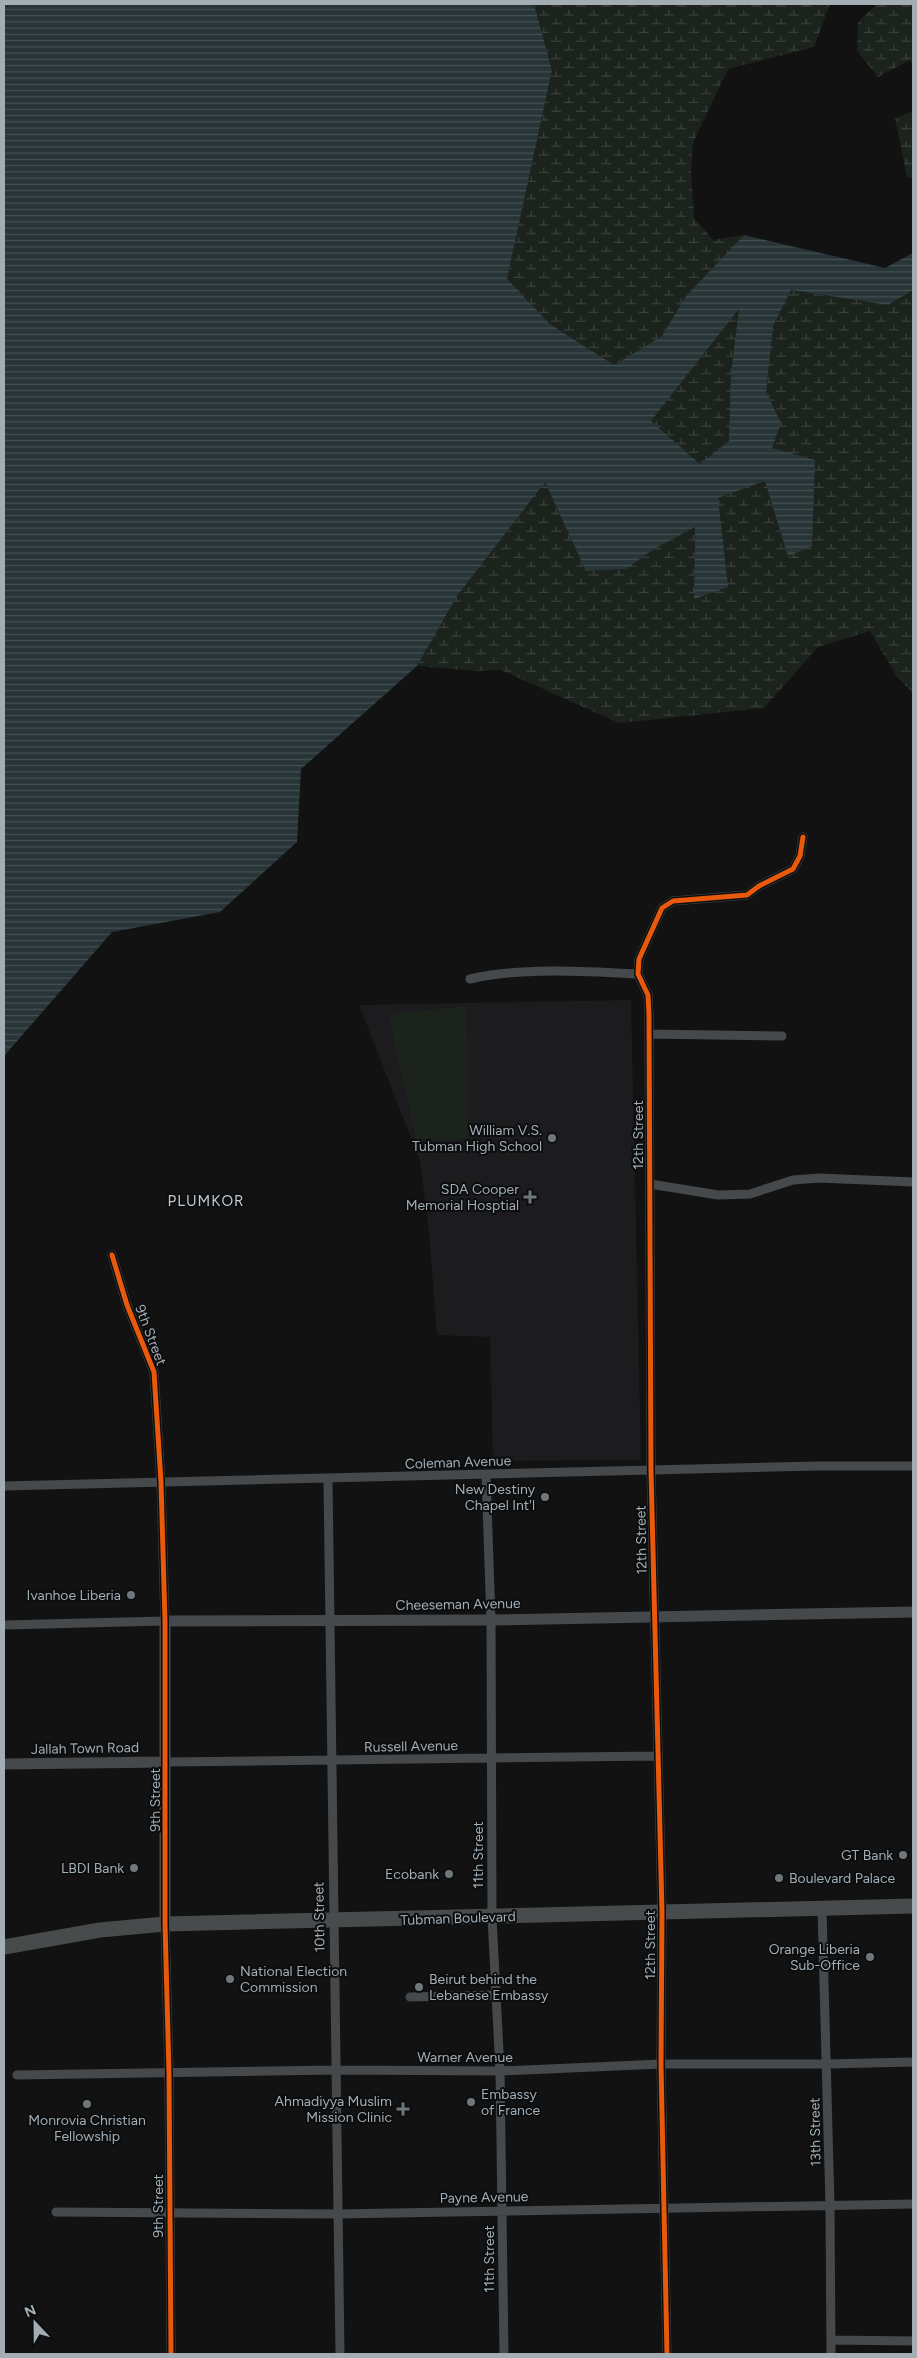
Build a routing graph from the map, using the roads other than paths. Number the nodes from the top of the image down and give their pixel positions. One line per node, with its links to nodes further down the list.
1 (803, 837): 2 (street)
2 (638, 974): 3 (street); 4 (street, 12th Street)
3 (470, 979)
4 (649, 1034): 5 (street); 7 (street, 12th Street)
5 (782, 1036)
6 (913, 1182): 7 (street)
7 (650, 1184): 10 (street, 12th Street)
8 (112, 1255): 13 (street, 9th Street)
9 (913, 1466): 10 (street, Coleman Avenue)
10 (651, 1470): 11 (street, Coleman Avenue); 16 (street, 12th Street)
11 (486, 1475): 12 (street, Coleman Avenue); 18 (street, 11th Street)
12 (328, 1480): 13 (street, Coleman Avenue); 17 (street, 10th Street)
13 (161, 1482): 14 (street, Coleman Avenue); 19 (street, 9th Street)
14 (4, 1486)
15 (913, 1612): 16 (street, Cheeseman Avenue)
16 (654, 1615): 18 (street, Cheeseman Avenue); 21 (street, 12th Street)
17 (329, 1620): 18 (street, Cheeseman Avenue); 19 (street, Cheeseman Avenue); 24 (street, 10th Street)
18 (491, 1620): 22 (street, 11th Street)
19 (165, 1621): 20 (street, Cheeseman Avenue); 23 (street, 9th Street)
20 (4, 1625)
21 (657, 1756): 22 (street, Russell Avenue); 28 (street, 12th Street)
22 (491, 1759): 24 (street, Russell Avenue); 29 (street, 11th Street)
23 (166, 1762): 24 (street, Russell Avenue); 25 (street, Jallah Town Road); 31 (street, 9th Street)
24 (331, 1762): 30 (street, 10th Street)
25 (4, 1764)
26 (913, 1906): 27 (highway, Tubman Boulevard)
27 (822, 1909): 28 (highway, Tubman Boulevard); 37 (street, 13th Street)
28 (662, 1912): 29 (highway, Tubman Boulevard); 36 (street, 12th Street)
29 (492, 1917): 30 (highway, Tubman Boulevard); 33 (street, 11th Street)
30 (333, 1921): 31 (highway, Tubman Boulevard); 38 (street, 10th Street)
31 (165, 1924): 32 (highway, Tubman Boulevard); 40 (street, 9th Street)
32 (4, 1947)
33 (496, 1995): 34 (street); 39 (street, 11th Street)
34 (410, 1997)
35 (913, 2062): 37 (street, Warner Avenue)
36 (661, 2064): 37 (street, Warner Avenue); 39 (street, Warner Avenue); 44 (street, 12th Street)
37 (827, 2064): 43 (street, 13th Street)
38 (336, 2070): 39 (street, Warner Avenue); 40 (street, Warner Avenue); 48 (street, 10th Street)
39 (500, 2071): 45 (street, 11th Street)
40 (169, 2073): 41 (street, Warner Avenue); 47 (street, 9th Street)
41 (17, 2075)
42 (913, 2204): 43 (street, Payne Avenue)
43 (830, 2205): 44 (street, Payne Avenue); 49 (street, 13th Street)
44 (664, 2209): 45 (street, Payne Avenue); 54 (street, 12th Street)
45 (503, 2210): 48 (street, Payne Avenue); 53 (street, 11th Street)
46 (56, 2212): 47 (street, Payne Avenue)
47 (169, 2214): 48 (street, Payne Avenue); 51 (street, 9th Street)
48 (338, 2214): 52 (street, 10th Street)
49 (830, 2340): 50 (street); 55 (street, 13th Street)
50 (913, 2341)
51 (170, 2354)
52 (340, 2354)
53 (504, 2354)
54 (667, 2354)
55 (831, 2354)

